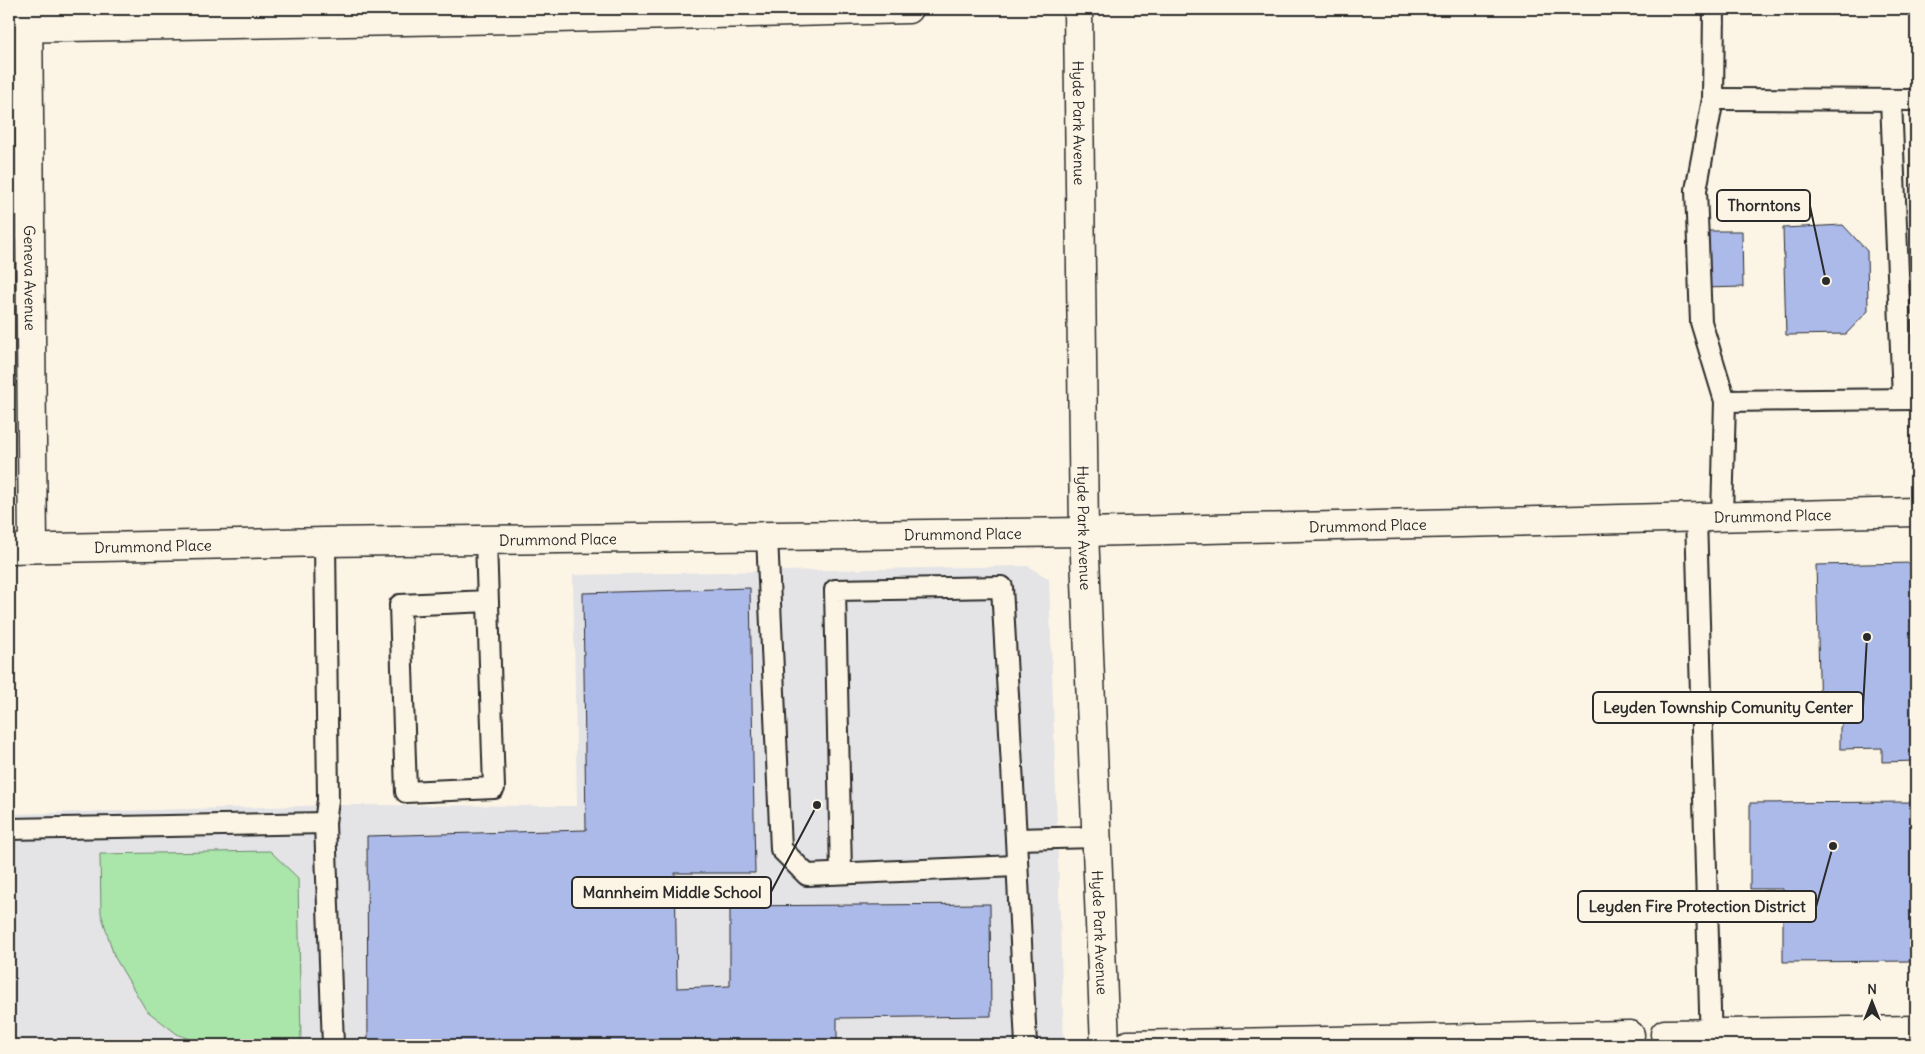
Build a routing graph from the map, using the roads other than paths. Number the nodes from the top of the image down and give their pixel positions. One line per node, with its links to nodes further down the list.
1 (908, 9): 4 (street)
2 (1078, 9): 13 (street, Hyde Park Avenue)
3 (1714, 9): 6 (lane)
4 (549, 13): 5 (street)
5 (22, 22): 17 (street, Geneva Avenue)
6 (1713, 99): 7 (lane); 10 (lane)
7 (1891, 100): 8 (lane); 9 (lane)
8 (1916, 100)
9 (1910, 399): 10 (lane)
10 (1725, 401): 12 (lane)
11 (1916, 512): 12 (street, Drummond Place)
12 (1709, 517): 13 (street, Drummond Place); 28 (lane)
13 (1084, 532): 14 (street, Drummond Place); 21 (street, Hyde Park Avenue)
14 (768, 536): 15 (street, Drummond Place); 24 (lane)
15 (486, 541): 16 (street, Drummond Place); 18 (lane)
16 (325, 542): 17 (street, Drummond Place); 19 (lane)
17 (21, 548)
18 (488, 600): 18 (lane)
19 (325, 823): 20 (lane); 29 (lane)
20 (9, 829)
21 (1096, 837): 22 (lane); 31 (street, Hyde Park Avenue)
22 (1016, 839): 23 (lane); 24 (lane)
23 (1016, 866): 24 (lane); 30 (lane)
24 (840, 873)
25 (1916, 1030): 28 (street)
26 (1665, 1034): 28 (street)
27 (1630, 1035): 32 (street)
28 (1711, 1039)
29 (333, 1045)
30 (1026, 1045)
31 (1105, 1045)
32 (1128, 1045)

